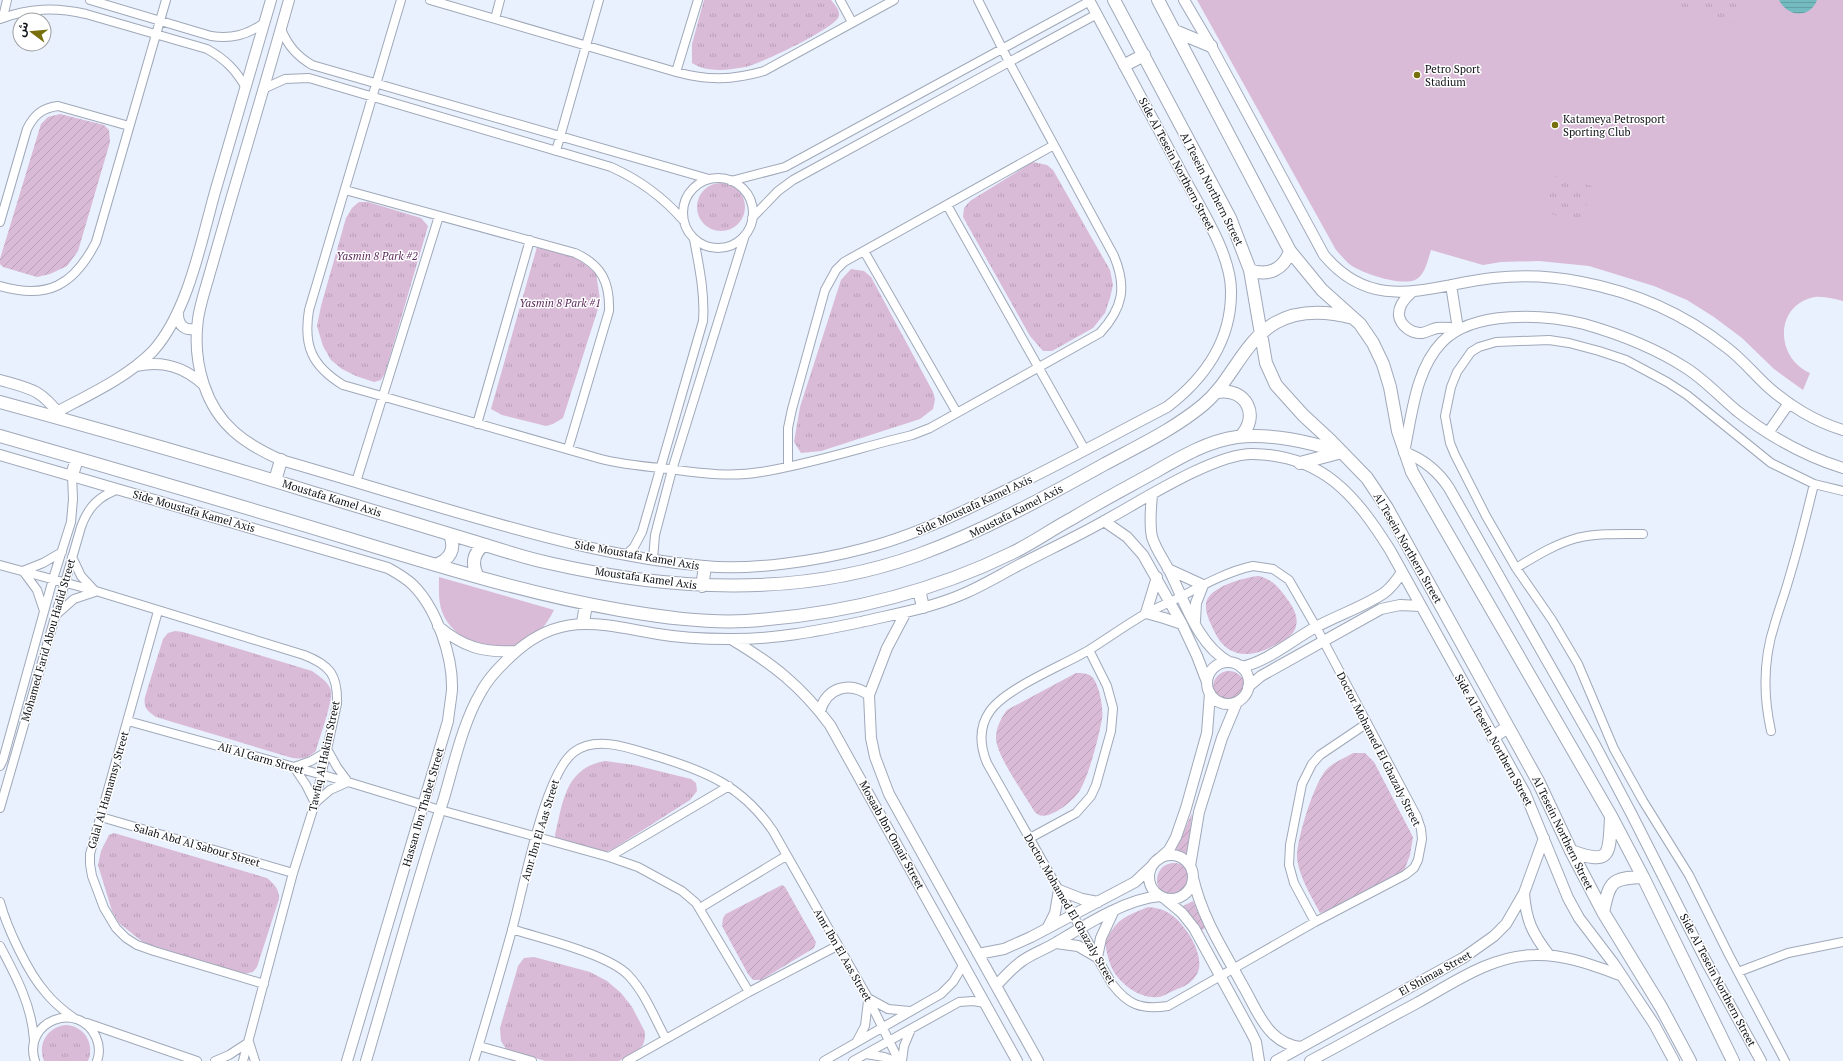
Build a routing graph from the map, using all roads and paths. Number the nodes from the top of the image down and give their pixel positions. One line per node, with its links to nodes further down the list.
1 (7, 0): 19 (street)
2 (90, 0): 21 (street)
3 (166, 0): 21 (street)
4 (271, 0): 23 (street)
5 (289, 0): 24 (street, Side Moustafa Kamel Axis)
6 (401, 0): 34 (street)
7 (430, 0): 20 (street)
8 (500, 0): 20 (street)
9 (599, 0): 27 (street)
10 (698, 0): 33 (street)
11 (840, 0): 22 (street)
12 (894, 0): 22 (street)
13 (978, 0): 29 (street)
14 (1114, 0): 30 (main road, Al Tesein Northern Street)
15 (1158, 0): 25 (main road)
16 (1184, 0): 28 (street)
17 (1090, 1): 18 (street, Side Al Tesein Northern Street); 29 (street)
18 (1097, 14): 31 (street); 32 (street, Side Al Tesein Northern Street)
19 (0, 19): 26 (street)
20 (495, 19): 27 (street)
21 (160, 21): 23 (street); 26 (street)
22 (852, 22): 33 (street)
23 (264, 23): 35 (street)
24 (281, 29): 34 (street); 36 (street, Side Moustafa Kamel Axis)
25 (1175, 31): 28 (main road); 55 (main road)
26 (156, 34): 35 (street); 38 (street)
27 (586, 46): 33 (street); 39 (street)
28 (1211, 46): 60 (street)
29 (1002, 49): 31 (street); 43 (street)
30 (1144, 55): 32 (main road); 57 (main road, Al Tesein Northern Street)
31 (1009, 62): 40 (street); 49 (street)
32 (1125, 65): 66 (street, Side Al Tesein Northern Street)
33 (676, 72)
34 (377, 84): 37 (street); 39 (street)
35 (246, 88): 45 (street)
36 (263, 89): 37 (street); 46 (street, Side Moustafa Kamel Axis)
37 (373, 97): 41 (street); 44 (street)
38 (130, 126): 51 (street); 59 (street)
39 (560, 136): 41 (street); 42 (street)
40 (1054, 145): 47 (street); 68 (street)
41 (556, 151): 50 (street)
42 (710, 179): 43 (street); 50 (street)
43 (732, 181): 49 (street)
44 (345, 190): 48 (street); 72 (street)
45 (216, 191): 46 (street); 61 (street)
46 (232, 196): 63 (street, Side Moustafa Kamel Axis)
47 (947, 205): 56 (street); 68 (street)
48 (439, 216): 54 (street); 72 (street)
49 (752, 218): 52 (street)
50 (684, 220): 53 (street)
51 (0, 222)
52 (745, 235): 53 (street); 93 (street)
53 (694, 239): 91 (street)
54 (530, 240): 77 (street); 82 (street)
55 (1290, 250): 57 (main road); 62 (main road)
56 (864, 251): 75 (street); 90 (street)
57 (1250, 270): 65 (main road, Al Tesein Northern Street)
58 (1452, 285): 60 (street); 64 (street); 74 (street)
59 (0, 286)
60 (1411, 293): 64 (street)
61 (178, 314): 63 (street); 67 (street)
62 (1353, 318): 65 (main road, Moustafa Kamel Axis); 85 (main road)
63 (197, 328): 70 (street, Side Moustafa Kamel Axis)
64 (1458, 329): 79 (street); 85 (street)
65 (1260, 334): 71 (main road, Moustafa Kamel Axis); 84 (main road, Al Tesein Northern Street)
66 (1223, 337): 83 (street, Side Moustafa Kamel Axis)
67 (136, 366): 70 (street); 76 (street)
68 (1038, 367): 75 (street); 83 (street)
69 (0, 380): 76 (street)
70 (204, 385): 88 (street, Side Moustafa Kamel Axis)
71 (1217, 392): 81 (main road); 122 (main road, Moustafa Kamel Axis)
72 (384, 398): 77 (street); 96 (street)
73 (0, 402): 76 (main road, Moustafa Kamel Axis)
74 (1790, 403): 78 (street); 79 (street)
75 (957, 413): 90 (street)
76 (57, 415): 95 (main road, Moustafa Kamel Axis)
77 (477, 424): 82 (street)
78 (1843, 430)
79 (1768, 433): 92 (street)
80 (0, 436): 87 (main road)
81 (1240, 437): 84 (main road); 123 (main road)
82 (568, 449): 91 (street)
83 (1085, 450): 111 (street, Side Moustafa Kamel Axis)
84 (1342, 452): 89 (main road); 154 (main road, Al Tesein Northern Street)
85 (1404, 452): 167 (main road); 249 (street, Side Al Tesein Northern Street)
86 (0, 455): 94 (street, Side Moustafa Kamel Axis)
87 (77, 458): 94 (main road); 110 (main road)
88 (281, 460): 95 (main road); 96 (street, Side Moustafa Kamel Axis)
89 (1300, 463): 100 (street); 116 (street, Side Al Tesein Northern Street)
90 (788, 466): 93 (street)
91 (662, 468): 93 (street); 106 (street)
92 (1843, 468)
93 (672, 470): 108 (street)
94 (72, 475): 98 (street, Side Moustafa Kamel Axis); 105 (street, Mohamed Farid Abou Hadid Street)
95 (275, 481): 103 (main road, Moustafa Kamel Axis)
96 (356, 482): 106 (street, Side Moustafa Kamel Axis)
97 (1814, 484): 99 (street); 113 (street); 155 (street)
98 (119, 489): 107 (street, Mohamed Farid Abou Hadid Street); 112 (street, Side Moustafa Kamel Axis)
99 (1843, 491)
100 (1152, 494): 101 (street); 114 (street)
101 (1104, 521): 118 (street); 129 (street)
102 (1642, 534): 113 (street)
103 (450, 535): 104 (main road, Moustafa Kamel Axis); 110 (main road)
104 (484, 545): 117 (main road); 122 (main road, Moustafa Kamel Axis)
105 (62, 552): 115 (street); 119 (street, Mohamed Farid Abou Hadid Street)
106 (626, 555): 108 (street, Side Moustafa Kamel Axis)
107 (72, 556): 120 (street, Mohamed Farid Abou Hadid Street); 124 (street)
108 (653, 559): 111 (street, Side Moustafa Kamel Axis)
109 (0, 565): 115 (street, Tawfiq Al Hakim Street)
110 (435, 565): 117 (main road)
111 (705, 567): 122 (main road)
112 (388, 568): 138 (street, Hassan Ibn Thabet Street)
113 (1516, 568): 204 (street)
114 (1168, 569): 121 (street); 125 (street)
115 (23, 571): 119 (street, Tawfiq Al Hakim Street); 131 (street)
116 (1402, 572): 128 (street, Side Al Tesein Northern Street); 139 (street)
117 (478, 577): 127 (main road)
118 (1157, 577): 126 (street); 134 (street)
119 (53, 579): 120 (street, Tawfiq Al Hakim Street); 131 (street, Mohamed Farid Abou Hadid Street)
120 (65, 582): 124 (street, Tawfiq Al Hakim Street); 133 (street, Mohamed Farid Abou Hadid Street)
121 (1203, 585): 125 (street, Doctor Mohamed El Ghazaly Street); 136 (street); 139 (street, Doctor Mohamed El Ghazaly Street)
122 (702, 586)
123 (919, 590): 127 (main road); 129 (main road)
124 (96, 592): 130 (street, Tawfiq Al Hakim Street); 133 (street)
125 (1182, 596): 126 (street, Doctor Mohamed El Ghazaly Street); 136 (street)
126 (1170, 602): 134 (street, Doctor Mohamed El Ghazaly Street); 137 (street)
127 (586, 604): 135 (main road)
128 (1420, 606): 141 (street); 156 (street, Side Al Tesein Northern Street)
129 (923, 607): 132 (street)
130 (158, 611): 152 (street, Galal Al Hamamsy Street); 157 (street, Tawfiq Al Hakim Street)
131 (45, 612): 158 (street, Mohamed Farid Abou Hadid Street)
132 (906, 612): 140 (street); 149 (street, Mosaab Ibn Omair Street)
133 (56, 614): 165 (street, Mohamed Farid Abou Hadid Street)
134 (1146, 614): 137 (street); 142 (street, Doctor Mohamed El Ghazaly Street)
135 (583, 623): 140 (street); 143 (street, Hassan Ibn Thabet Street)
136 (1195, 623): 144 (street)
137 (1182, 624): 146 (street)
138 (438, 626): 143 (street); 164 (street, Hassan Ibn Thabet Street)
139 (1316, 627): 141 (street, Doctor Mohamed El Ghazaly Street); 145 (street)
140 (731, 640): 151 (street, Mosaab Ibn Omair Street)
141 (1324, 642): 147 (street); 153 (street, Doctor Mohamed El Ghazaly Street)
142 (1089, 650): 170 (street); 170 (street, Doctor Mohamed El Ghazaly Street)
143 (516, 651): 166 (street, Hassan Ibn Thabet Street)
144 (1229, 662): 145 (street); 146 (street)
145 (1240, 667): 147 (street)
146 (1207, 682): 148 (street)
147 (1248, 687): 150 (street)
148 (1210, 693): 150 (street); 175 (street)
149 (869, 695): 151 (street); 198 (street, Mosaab Ibn Omair Street)
150 (1237, 702): 176 (street)
151 (820, 711): 202 (street, Mosaab Ibn Omair Street)
152 (128, 721): 159 (street, Ali Al Garm Street); 168 (street, Galal Al Hamamsy Street)
153 (1366, 724): 190 (street); 190 (street, Doctor Mohamed El Ghazaly Street)
154 (1508, 727): 156 (main road); 172 (main road, Al Tesein Northern Street)
155 (1771, 731)
156 (1493, 737): 171 (street, Side Al Tesein Northern Street)
157 (328, 751): 159 (street); 160 (street, Tawfiq Al Hakim Street); 161 (street)
158 (0, 766)
159 (294, 767): 160 (street, Ali Al Garm Street); 163 (street)
160 (322, 775): 161 (street, Ali Al Garm Street); 163 (street, Tawfiq Al Hakim Street)
161 (348, 782): 163 (street); 164 (street, Ali Al Garm Street)
162 (729, 786): 169 (street, Amr Ibn El Aas Street); 173 (street, Amr Ibn El Aas Street); 174 (street)
163 (316, 803): 178 (street, Tawfiq Al Hakim Street)
164 (423, 805): 166 (street, Ali Al Garm Street); 232 (street, Hassan Ibn Thabet Street)
165 (0, 808)
166 (440, 810): 169 (street, Ali Al Garm Street); 233 (street, Hassan Ibn Thabet Street)
167 (1611, 816): 172 (main road); 180 (main road)
168 (101, 817): 178 (street, Salah Abd Al Sabour Street); 208 (street, Galal Al Hamamsy Street)
169 (535, 838): 174 (street, Ali Al Garm Street); 193 (street, Amr Ibn El Aas Street)
170 (1030, 838): 181 (street, Doctor Mohamed El Ghazaly Street)
171 (1544, 838): 182 (street, El Shimaa Street); 206 (street, Side Al Tesein Northern Street)
172 (1571, 851): 188 (main road, Al Tesein Northern Street)
173 (786, 856): 186 (street); 197 (street, Amr Ibn El Aas Street)
174 (609, 857): 186 (street, Ali Al Garm Street)
175 (1159, 858): 176 (street); 177 (street)
176 (1190, 866): 179 (street)
177 (1151, 867): 183 (street); 185 (street)
178 (293, 873): 208 (street, Tawfiq Al Hakim Street)
179 (1193, 878): 183 (street); 203 (street)
180 (1643, 878): 188 (main road); 248 (main road)
181 (1059, 890): 185 (street); 189 (street, Doctor Mohamed El Ghazaly Street); 191 (street)
182 (1524, 893): 199 (street); 201 (street, El Shimaa Street)
183 (1162, 897): 187 (street); 207 (street)
184 (0, 902): 214 (street)
185 (1098, 902): 189 (street)
186 (700, 908): 210 (street, Ali Al Garm Street)
187 (1113, 912): 192 (street); 200 (street)
188 (1603, 912): 247 (main road, Al Tesein Northern Street)
189 (1073, 915): 191 (street); 192 (street, Doctor Mohamed El Ghazaly Street)
190 (1315, 922): 203 (street, Doctor Mohamed El Ghazaly Street)
191 (1048, 926): 198 (street)
192 (1080, 928): 195 (street); 200 (street, Doctor Mohamed El Ghazaly Street)
193 (512, 929): 217 (street); 222 (street, Amr Ibn El Aas Street)
194 (1843, 942): 204 (street)
195 (1056, 943): 200 (street); 209 (street)
196 (0, 946): 221 (street)
197 (837, 946): 210 (street); 211 (street, Amr Ibn El Aas Street)
198 (978, 954): 209 (street, Mosaab Ibn Omair Street)
199 (1549, 955): 205 (street, El Shimaa Street); 206 (street, El Shimaa Street)
200 (1097, 957): 207 (street, Doctor Mohamed El Ghazaly Street)
201 (1463, 958): 205 (street); 223 (street, El Shimaa Street)
202 (964, 964): 212 (street, Mosaab Ibn Omair Street); 213 (street)
203 (1234, 969): 207 (street, Doctor Mohamed El Ghazaly Street); 223 (street)
204 (1738, 972): 250 (street)
205 (1472, 973): 245 (street, El Shimaa Street)
206 (1620, 974): 246 (street, Side Al Tesein Northern Street)
207 (1221, 977): 243 (street)
208 (264, 984): 219 (street, Tawfiq Al Hakim Street)
209 (996, 986): 242 (street, Mosaab Ibn Omair Street)
210 (749, 992): 217 (street)
211 (868, 998): 213 (street); 215 (street, Amr Ibn El Aas Street); 220 (street)
212 (985, 1003): 216 (street); 241 (street, Mosaab Ibn Omair Street)
213 (910, 1011): 215 (street)
214 (78, 1020): 221 (street); 227 (street); 228 (street)
215 (882, 1028): 218 (street, Amr Ibn El Aas Street); 220 (street)
216 (911, 1029): 218 (street); 240 (street)
217 (666, 1040): 236 (street)
218 (889, 1041): 224 (street); 240 (street, Amr Ibn El Aas Street)
219 (249, 1042): 229 (street); 230 (street, Tawfiq Al Hakim Street); 231 (street)
220 (857, 1042): 237 (street)
221 (34, 1046): 225 (street); 226 (street)
222 (479, 1046): 234 (street, Amr Ibn El Aas Street); 235 (street)
223 (1301, 1047): 244 (street, El Shimaa Street)
224 (866, 1054): 238 (street); 239 (street)
225 (30, 1061)
226 (35, 1061)
227 (97, 1061)
228 (197, 1061)
229 (215, 1061)
230 (243, 1061)
231 (254, 1061)
232 (347, 1061)
233 (366, 1061)
234 (474, 1061)
235 (532, 1061)
236 (627, 1061)
237 (824, 1061)
238 (853, 1061)
239 (895, 1061)
240 (901, 1061)
241 (1017, 1061)
242 (1038, 1061)
243 (1259, 1061)
244 (1276, 1061)
245 (1310, 1061)
246 (1674, 1061)
247 (1690, 1061)
248 (1733, 1061)
249 (1761, 1061)
250 (1786, 1061)

